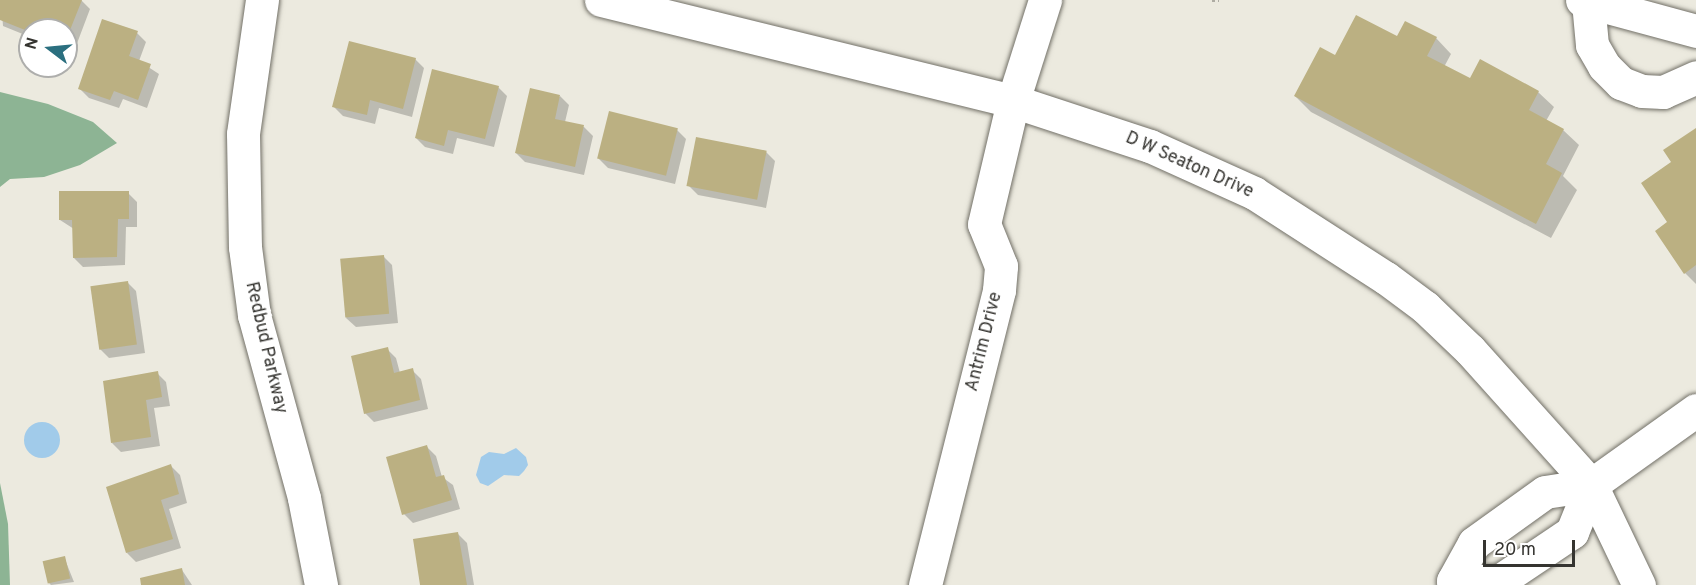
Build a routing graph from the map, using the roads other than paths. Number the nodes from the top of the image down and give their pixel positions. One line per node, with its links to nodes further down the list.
1 (262, 0): 11 (street, Redbud Parkway)
2 (601, 0): 7 (street, D W Seaton Drive)
3 (1045, 0): 7 (street, Antrim Drive)
4 (1585, 1): 5 (street); 6 (street)
5 (1696, 31)
6 (1696, 77)
7 (1013, 101): 9 (street, D W Seaton Drive); 12 (street, Antrim Drive)
8 (1696, 410): 9 (street)
9 (1591, 485): 10 (street); 10 (street); 13 (street, D W Seaton Drive)
10 (1447, 583)
11 (321, 585)
12 (925, 585)
13 (1639, 585)

